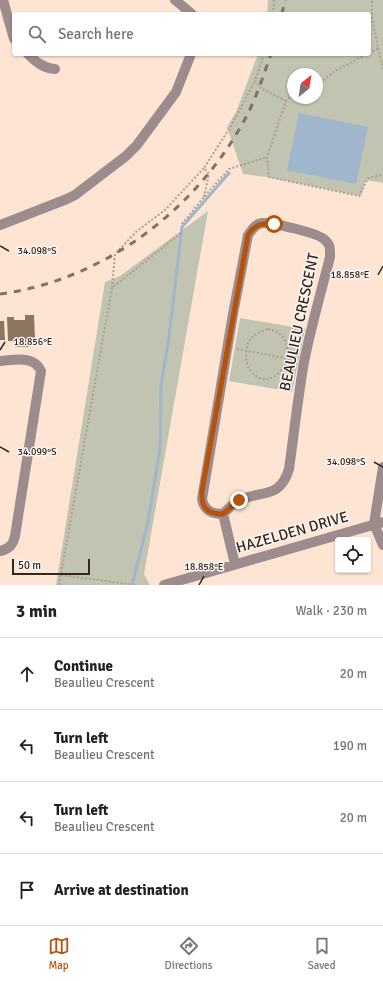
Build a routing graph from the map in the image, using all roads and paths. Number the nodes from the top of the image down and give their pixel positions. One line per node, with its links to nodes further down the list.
1 (3, 0): 7 (street)
2 (175, 0): 5 (street)
3 (274, 0): 6 (path)
4 (372, 0): 8 (path)
5 (190, 12)
6 (273, 12)
7 (12, 32)
8 (378, 48): 9 (path); 15 (path)
9 (371, 52)
10 (30, 56): 14 (street)
11 (190, 56): 23 (street)
12 (263, 56): 17 (path)
13 (362, 56): 16 (path)
14 (55, 69)
15 (383, 69)
16 (323, 80)
17 (255, 81): 18 (path); 20 (path)
18 (286, 101): 19 (path)
19 (267, 157): 21 (path); 22 (path)
20 (204, 168): 22 (path); 26 (path)
21 (382, 175)
22 (204, 197): 24 (path)
23 (0, 224)
24 (182, 224)
25 (181, 233): 26 (path)
26 (112, 288): 38 (path)
27 (228, 348): 28 (path); 31 (street, BEAULIEU CRESCENT); 33 (street, BEAULIEU CRESCENT)
28 (246, 351): 29 (path); 29 (path); 29 (path)
29 (287, 358): 31 (path)
30 (0, 361): 36 (street)
31 (304, 362): 33 (street, BEAULIEU CRESCENT)
32 (383, 467): 34 (street)
33 (223, 514): 37 (street)
34 (379, 523): 35 (street); 37 (street, HAZELDEN DRIVE)
35 (383, 545)
36 (0, 551)
37 (235, 564): 41 (street, HAZELDEN DRIVE)
38 (61, 575): 39 (path); 40 (path)
39 (60, 585)
40 (135, 585)
41 (164, 585)

